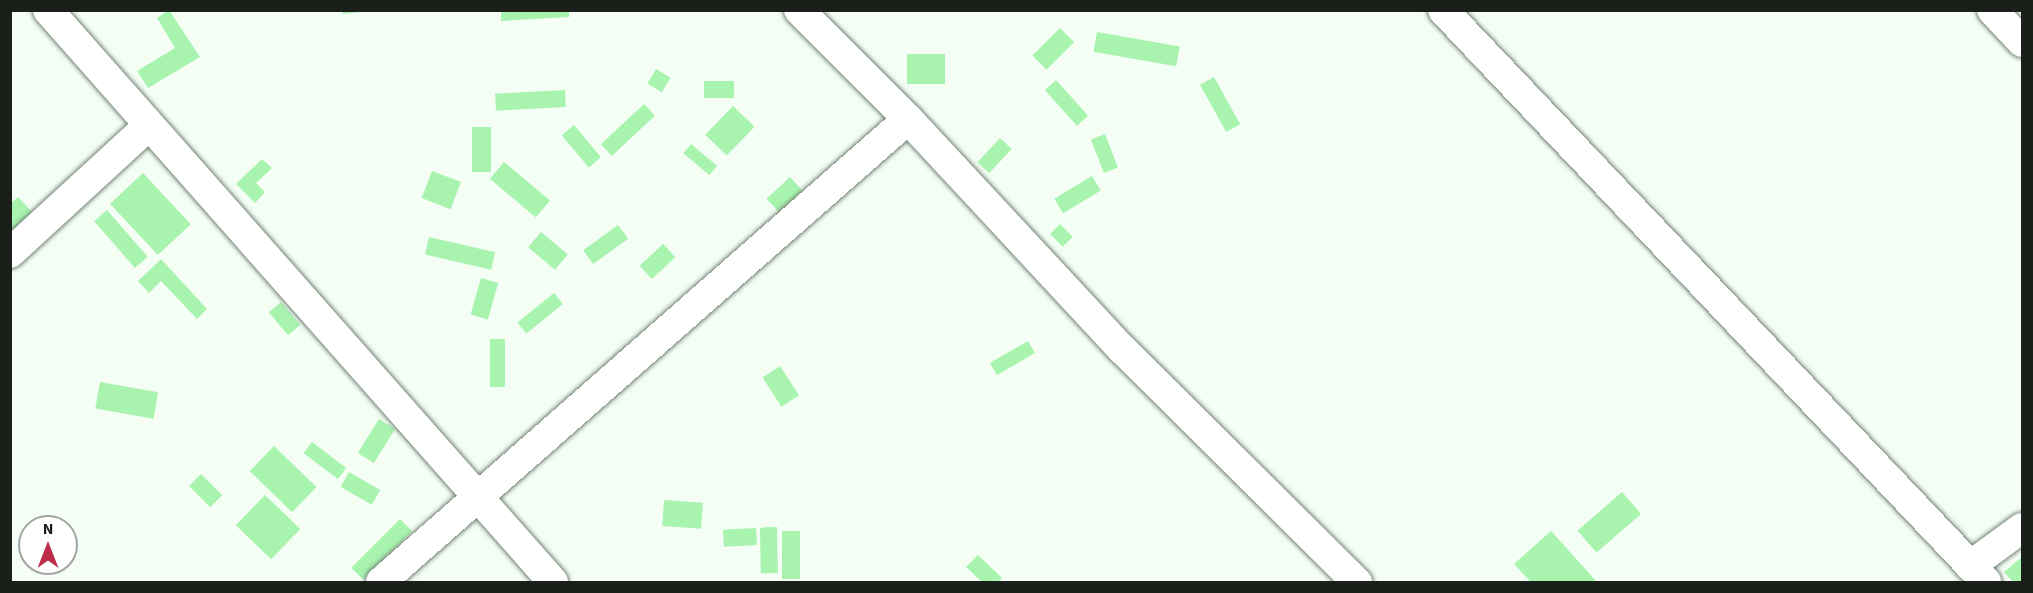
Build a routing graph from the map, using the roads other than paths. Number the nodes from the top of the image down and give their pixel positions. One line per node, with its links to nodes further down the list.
1 (48, 10): 7 (street)
2 (799, 10): 6 (street)
3 (1443, 10): 11 (street)
4 (1992, 10): 5 (street)
5 (2022, 42)
6 (908, 119): 9 (street); 14 (street)
7 (148, 126): 8 (street); 9 (street)
8 (10, 253)
9 (476, 498): 12 (street); 13 (street)
10 (2022, 528): 11 (street)
11 (1978, 574)
12 (381, 582)
13 (553, 582)
14 (1357, 582)

